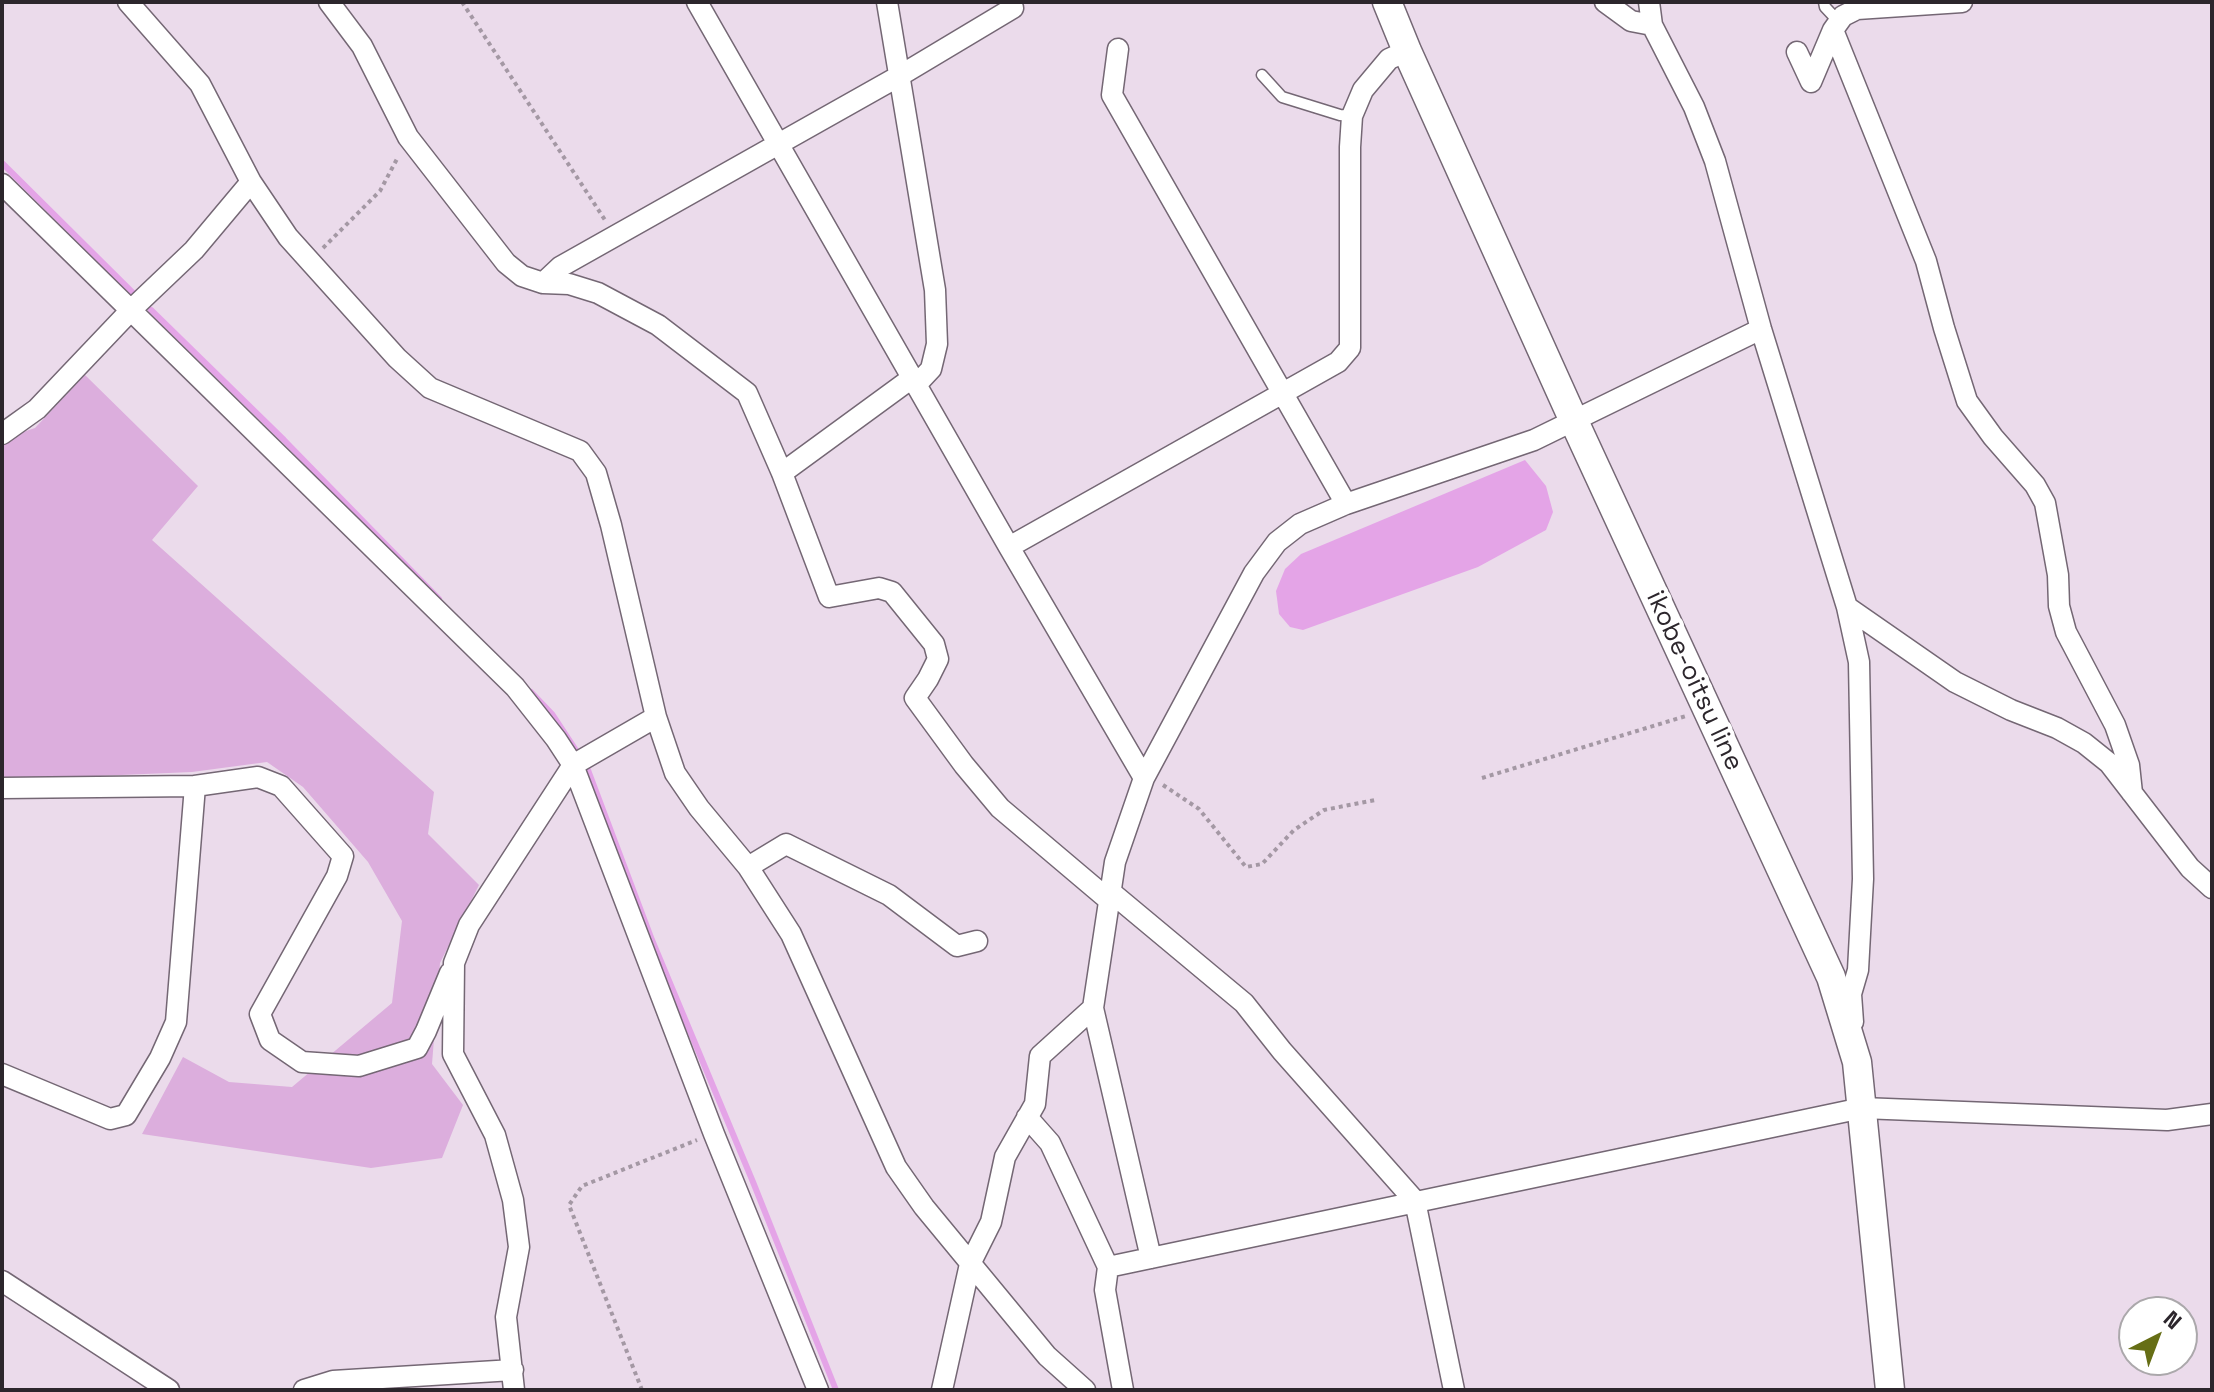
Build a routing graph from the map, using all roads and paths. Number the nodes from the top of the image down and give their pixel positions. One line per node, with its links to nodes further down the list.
1 (128, 2): 22 (street)
2 (329, 2): 20 (street)
3 (462, 2): 24 (path)
4 (697, 2): 21 (street)
5 (887, 2): 17 (street)
6 (1387, 2): 15 (main road, ikobe-oitsu line)
7 (1605, 2): 12 (street)
8 (1649, 2): 12 (street)
9 (1824, 2): 13 (lane)
10 (1962, 2): 13 (street)
11 (1013, 8): 17 (street)
12 (1652, 25): 28 (street)
13 (1836, 26): 16 (street); 44 (street)
14 (1118, 49): 30 (street)
15 (1407, 51): 19 (street); 31 (main road, ikobe-oitsu line)
16 (1797, 52)
17 (901, 75): 21 (street); 29 (street)
18 (1262, 75): 19 (lane)
19 (1352, 116): 30 (street)
20 (408, 137): 25 (path); 26 (street)
21 (778, 143): 24 (street); 29 (street)
22 (251, 182): 25 (street); 27 (street)
23 (2, 184): 27 (street)
24 (615, 236): 26 (street)
25 (310, 261): 38 (street)
26 (543, 283): 33 (street)
27 (132, 309): 32 (street); 39 (street)
28 (1761, 329): 31 (street); 36 (street)
29 (914, 382): 33 (street); 35 (street)
30 (1281, 393): 34 (street); 35 (street)
31 (1573, 419): 34 (street); 37 (main road, ikobe-oitsu line)
32 (2, 434)
33 (782, 473): 48 (street)
34 (1346, 504): 40 (street)
35 (1009, 547): 40 (street)
36 (1847, 607): 44 (street); 52 (street)
37 (1707, 710): 41 (path); 52 (main road, ikobe-oitsu line)
38 (656, 717): 39 (street); 46 (street)
39 (573, 765): 50 (street); 57 (street)
40 (1144, 778): 45 (path); 48 (street)
41 (1482, 778)
42 (195, 786): 43 (street); 50 (street); 53 (street)
43 (2, 788)
44 (2132, 793): 47 (street)
45 (1375, 800)
46 (748, 867): 49 (street); 60 (street)
47 (2212, 888)
48 (1111, 897): 51 (street); 58 (street)
49 (977, 941)
50 (454, 963): 63 (street)
51 (1093, 1008): 56 (street); 59 (street)
52 (1857, 1062): 54 (main road, ikobe-oitsu line)
53 (2, 1074)
54 (1862, 1108): 55 (street); 58 (street); 72 (main road, ikobe-oitsu line)
55 (2212, 1114)
56 (1027, 1117): 60 (street); 61 (street)
57 (714, 1134): 66 (path); 67 (street)
58 (1415, 1201): 59 (street); 71 (street)
59 (1151, 1258): 61 (street)
60 (970, 1264): 68 (street); 69 (street)
61 (1108, 1267): 70 (street)
62 (2, 1281): 64 (street)
63 (513, 1380): 65 (street)
64 (169, 1390)
65 (304, 1390)
66 (642, 1390)
67 (818, 1390)
68 (942, 1390)
69 (1085, 1390)
70 (1123, 1390)
71 (1454, 1390)
72 (1890, 1390)

